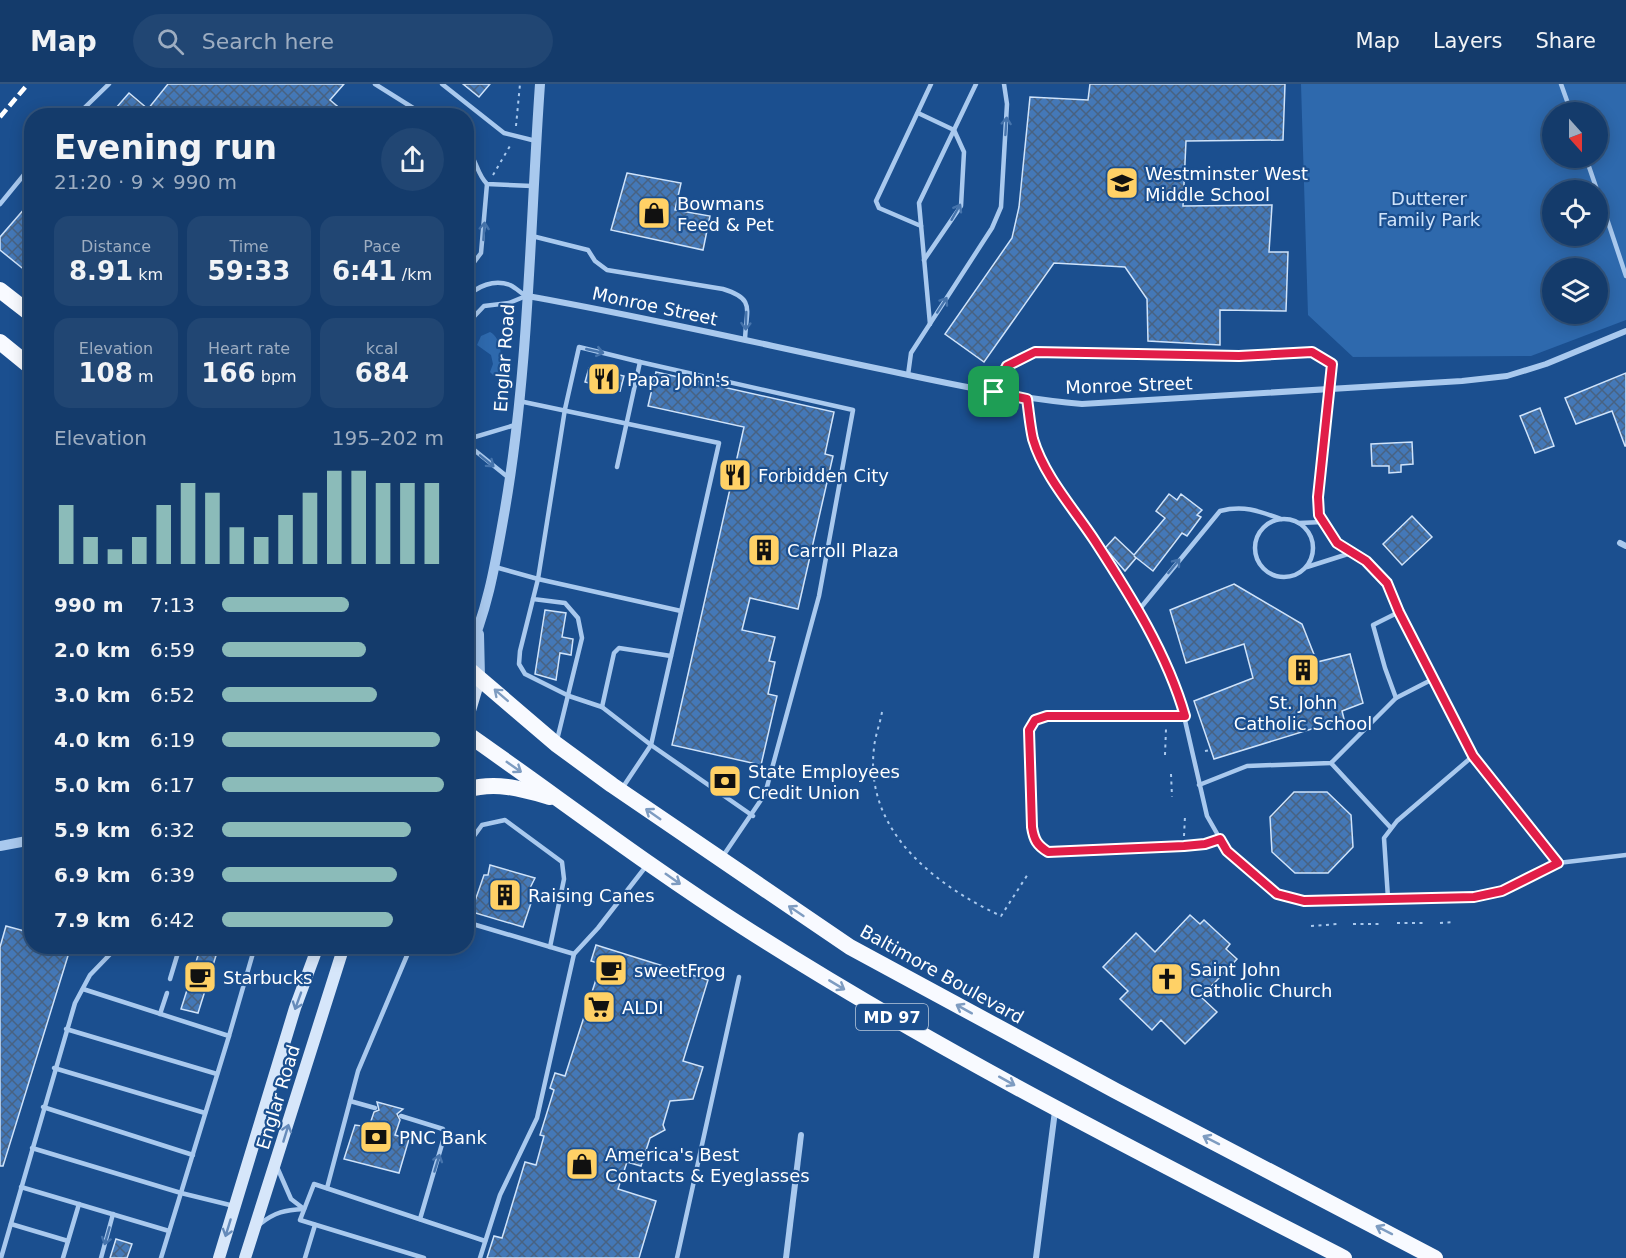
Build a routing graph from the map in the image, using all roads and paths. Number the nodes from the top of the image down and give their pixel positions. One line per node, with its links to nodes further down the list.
1 (109, 84): 11 (lane)
2 (375, 84): 12 (lane)
3 (442, 84): 13 (lane)
4 (520, 84): 16 (path)
5 (540, 84): 18 (street, Englar Road)
6 (931, 84): 15 (lane)
7 (976, 84): 17 (lane)
8 (1004, 84): 37 (lane, one-way to 8)
9 (1561, 84): 10 (lane)
10 (1567, 102)
11 (84, 108)
12 (413, 108)
13 (472, 108)
14 (474, 110): 18 (lane)
15 (918, 113): 17 (lane); 27 (lane)
16 (517, 125)
17 (954, 130): 27 (lane); 29 (lane, one-way to 17)
18 (536, 141): 24 (street, Englar Road)
19 (509, 147): 21 (path)
20 (474, 160): 23 (lane)
21 (496, 171)
22 (24, 175): 25 (lane)
23 (487, 184): 24 (lane); 30 (lane, one-way to 23)
24 (532, 186): 28 (street, Englar Road)
25 (0, 204)
26 (1608, 223): 31 (lane)
27 (921, 226): 29 (lane)
28 (529, 236): 34 (street, Englar Road); 39 (lane, one-way to 39)
29 (924, 260): 37 (lane)
30 (474, 262)
31 (1626, 276)
32 (0, 290): 35 (highway)
33 (474, 292): 34 (lane)
34 (526, 296): 36 (lane); 39 (street, Monroe Street); 47 (street, Englar Road)
35 (24, 309)
36 (474, 317)
37 (930, 324): 43 (lane)
38 (1626, 332): 44 (street, Monroe Street)
39 (745, 340): 43 (street, Monroe Street)
40 (0, 342): 41 (highway)
41 (24, 362)
42 (640, 362): 48 (lane, one-way to 42); 49 (lane); 93 (lane)
43 (908, 375): 45 (street, Monroe Street)
44 (1329, 388): 45 (lane); 46 (street, Monroe Street); 56 (lane)
45 (994, 392): 46 (street, Monroe Street)
46 (1027, 399): 64 (lane)
47 (519, 401): 48 (lane); 50 (street, Englar Road)
48 (565, 409): 49 (lane); 61 (lane)
49 (627, 422): 53 (lane); 63 (lane)
50 (517, 424): 51 (lane); 54 (street, Englar Road)
51 (474, 438)
52 (474, 450): 54 (lane, one-way to 54)
53 (617, 467)
54 (510, 479): 59 (street, Englar Road)
55 (1281, 519): 57 (lane); 60 (lane); 64 (lane, one-way to 55)
56 (1323, 522): 57 (lane); 58 (lane)
57 (1299, 523): 60 (lane)
58 (1351, 553): 60 (lane); 65 (lane)
59 (495, 567): 61 (lane); 66 (street, Englar Road)
60 (1306, 567)
61 (538, 579): 62 (lane); 63 (lane)
62 (533, 599): 72 (lane); 72 (lane)
63 (681, 611): 68 (lane)
64 (1138, 611): 77 (lane)
65 (1399, 612): 71 (lane); 74 (lane)
66 (479, 631): 67 (street, Englar Road); 70 (street, Englar Road)
67 (474, 641)
68 (671, 656): 75 (lane); 81 (lane)
69 (474, 673): 70 (highway, Baltimore Boulevard / MD 97)
70 (480, 678): 73 (main road, Englar Road); 80 (highway, Baltimore Boulevard / MD 97, one-way to 70)
71 (1433, 679): 74 (lane); 85 (lane)
72 (569, 696): 75 (lane); 80 (lane)
73 (474, 698)
74 (1396, 698): 86 (lane)
75 (602, 707): 81 (lane)
76 (882, 712): 105 (path)
77 (1185, 716): 88 (lane); 97 (lane)
78 (1166, 729): 84 (path)
79 (474, 739): 92 (highway, MD 97, one-way to 92)
80 (556, 744): 90 (highway, Baltimore Boulevard / MD 97)
81 (651, 745): 90 (lane); 93 (lane)
82 (1211, 750): 83 (path)
83 (1205, 751)
84 (1165, 755)
85 (1473, 756): 95 (lane); 104 (lane)
86 (1332, 763): 88 (lane); 95 (lane)
87 (1171, 774): 91 (path)
88 (1199, 785): 97 (lane)
89 (474, 788): 92 (highway)
90 (621, 791): 102 (highway, Baltimore Boulevard / MD 97, one-way to 90)
91 (1173, 797)
92 (578, 812): 103 (highway, MD 97)
93 (753, 816): 102 (lane)
94 (1185, 816): 98 (path)
95 (1391, 828): 106 (lane)
96 (474, 837): 116 (lane)
97 (1220, 839): 106 (lane)
98 (1184, 841)
99 (24, 842): 100 (street)
100 (0, 846)
101 (1626, 855): 104 (lane)
102 (720, 861): 170 (highway, Baltimore Boulevard / MD 97, one-way to 102)
103 (650, 862): 123 (lane); 136 (highway, MD 97, one-way to 136)
104 (1558, 863): 106 (lane)
105 (1028, 874)
106 (1388, 898)
107 (1440, 922): 108 (path)
108 (1453, 922)
109 (1396, 923): 110 (path)
110 (1425, 923)
111 (474, 924): 116 (lane)
112 (1338, 924): 115 (path)
113 (1353, 924): 114 (path)
114 (1379, 924)
115 (1311, 926)
116 (550, 947): 123 (lane)
117 (110, 954): 126 (lane)
118 (178, 954): 125 (lane)
119 (253, 954): 130 (lane)
120 (315, 954): 147 (main road, Englar Road, one-way to 147)
121 (342, 954): 142 (main road, Englar Road, one-way to 121)
122 (408, 954): 133 (lane)
123 (573, 954): 156 (lane)
124 (739, 977): 166 (lane)
125 (170, 979)
126 (83, 989): 128 (lane); 129 (lane)
127 (166, 993): 128 (lane)
128 (160, 1014): 130 (lane)
129 (66, 1029): 131 (lane); 132 (lane)
130 (229, 1036): 132 (lane)
131 (54, 1068): 134 (lane); 137 (lane)
132 (217, 1074): 137 (lane)
133 (350, 1101): 135 (lane); 144 (lane)
134 (43, 1107): 140 (lane); 141 (lane)
135 (375, 1108)
136 (1056, 1108): 168 (street); 169 (highway, MD 97)
137 (205, 1113): 141 (lane)
138 (401, 1116): 150 (lane, one-way to 138)
139 (801, 1135): 167 (street)
140 (32, 1148): 143 (lane); 145 (lane)
141 (193, 1155): 145 (lane)
142 (276, 1165): 148 (lane); 153 (main road, Englar Road)
143 (21, 1187): 146 (lane); 151 (lane)
144 (327, 1188): 148 (lane); 150 (lane)
145 (181, 1192): 147 (lane); 154 (lane)
146 (79, 1204): 149 (lane); 155 (lane)
147 (235, 1206): 161 (main road, Englar Road, one-way to 161)
148 (304, 1209): 152 (lane); 153 (lane)
149 (113, 1214): 154 (lane); 159 (lane, one-way to 159)
150 (420, 1219): 156 (lane)
151 (11, 1224): 155 (lane); 157 (lane)
152 (315, 1225): 163 (lane); 164 (lane)
153 (254, 1228): 162 (main road, Englar Road)
154 (170, 1231): 160 (lane)
155 (68, 1241): 158 (lane)
156 (485, 1241): 165 (lane)
157 (1, 1258)
158 (63, 1258)
159 (100, 1258)
160 (161, 1258)
161 (219, 1258)
162 (245, 1258)
163 (305, 1258)
164 (424, 1258)
165 (480, 1258)
166 (677, 1258)
167 (786, 1258)
168 (1036, 1258)
169 (1344, 1258)
170 (1435, 1258)

